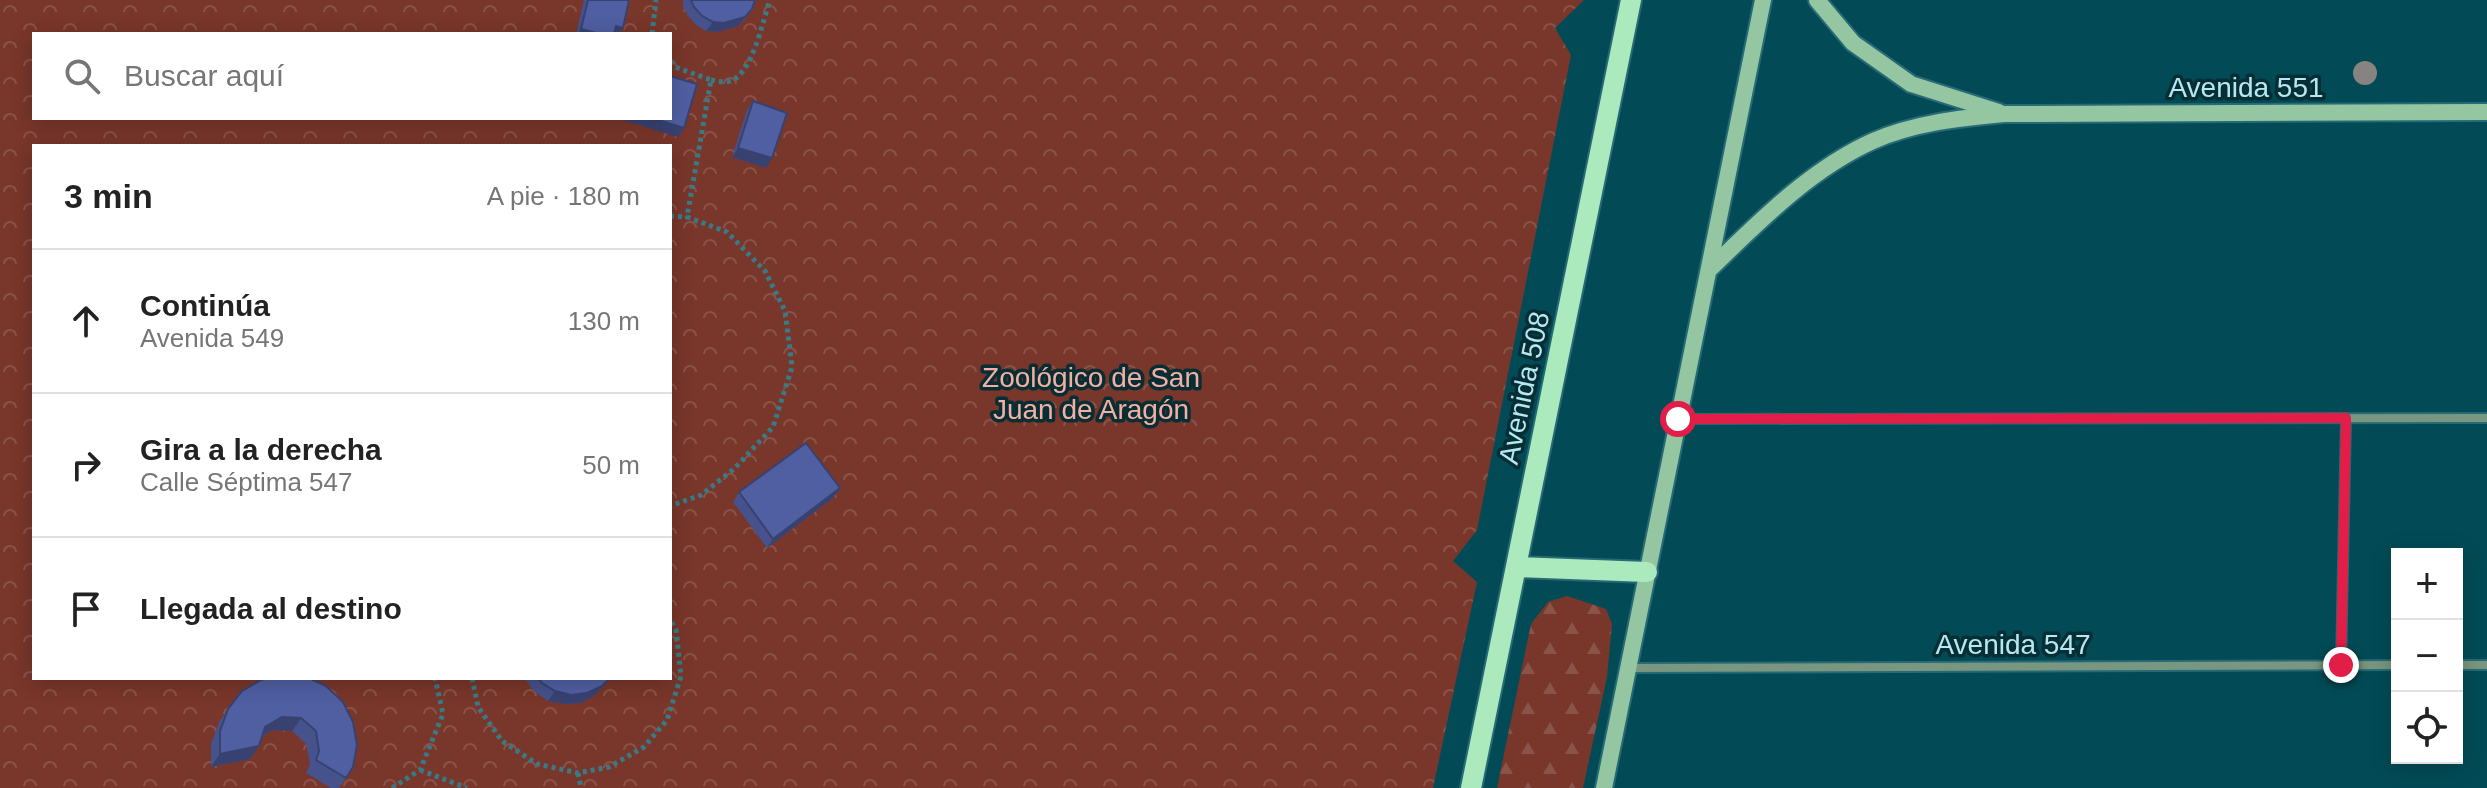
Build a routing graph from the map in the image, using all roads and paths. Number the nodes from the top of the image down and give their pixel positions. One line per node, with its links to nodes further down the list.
1 (656, 0): 6 (path)
2 (770, 0): 8 (path)
3 (1631, 0): 18 (main road, Avenida 508)
4 (1763, 0): 13 (street)
5 (1817, 0): 10 (street, Avenida 551)
6 (652, 32)
7 (672, 64): 8 (path)
8 (711, 80): 12 (path)
9 (2487, 112): 10 (street, Avenida 551)
10 (2004, 114): 13 (street, Avenida 551)
11 (672, 216): 12 (path)
12 (687, 217): 17 (path)
13 (1709, 270): 16 (street)
14 (2346, 418): 15 (street); 16 (street); 21 (street)
15 (2487, 418)
16 (1678, 419): 19 (street)
17 (672, 505)
18 (1516, 567): 19 (main road); 33 (main road, Avenida 508)
19 (1647, 572): 25 (street)
20 (672, 623): 29 (path)
21 (2341, 665): 22 (street, Avenida 547); 25 (street, Avenida 547)
22 (2391, 665)
23 (2463, 665): 24 (street)
24 (2487, 665)
25 (1628, 668): 34 (street)
26 (435, 680): 28 (path)
27 (472, 680): 29 (path)
28 (420, 770): 30 (path); 31 (path)
29 (578, 773): 32 (path)
30 (392, 788)
31 (467, 788)
32 (581, 788)
33 (1471, 788)
34 (1604, 788)

